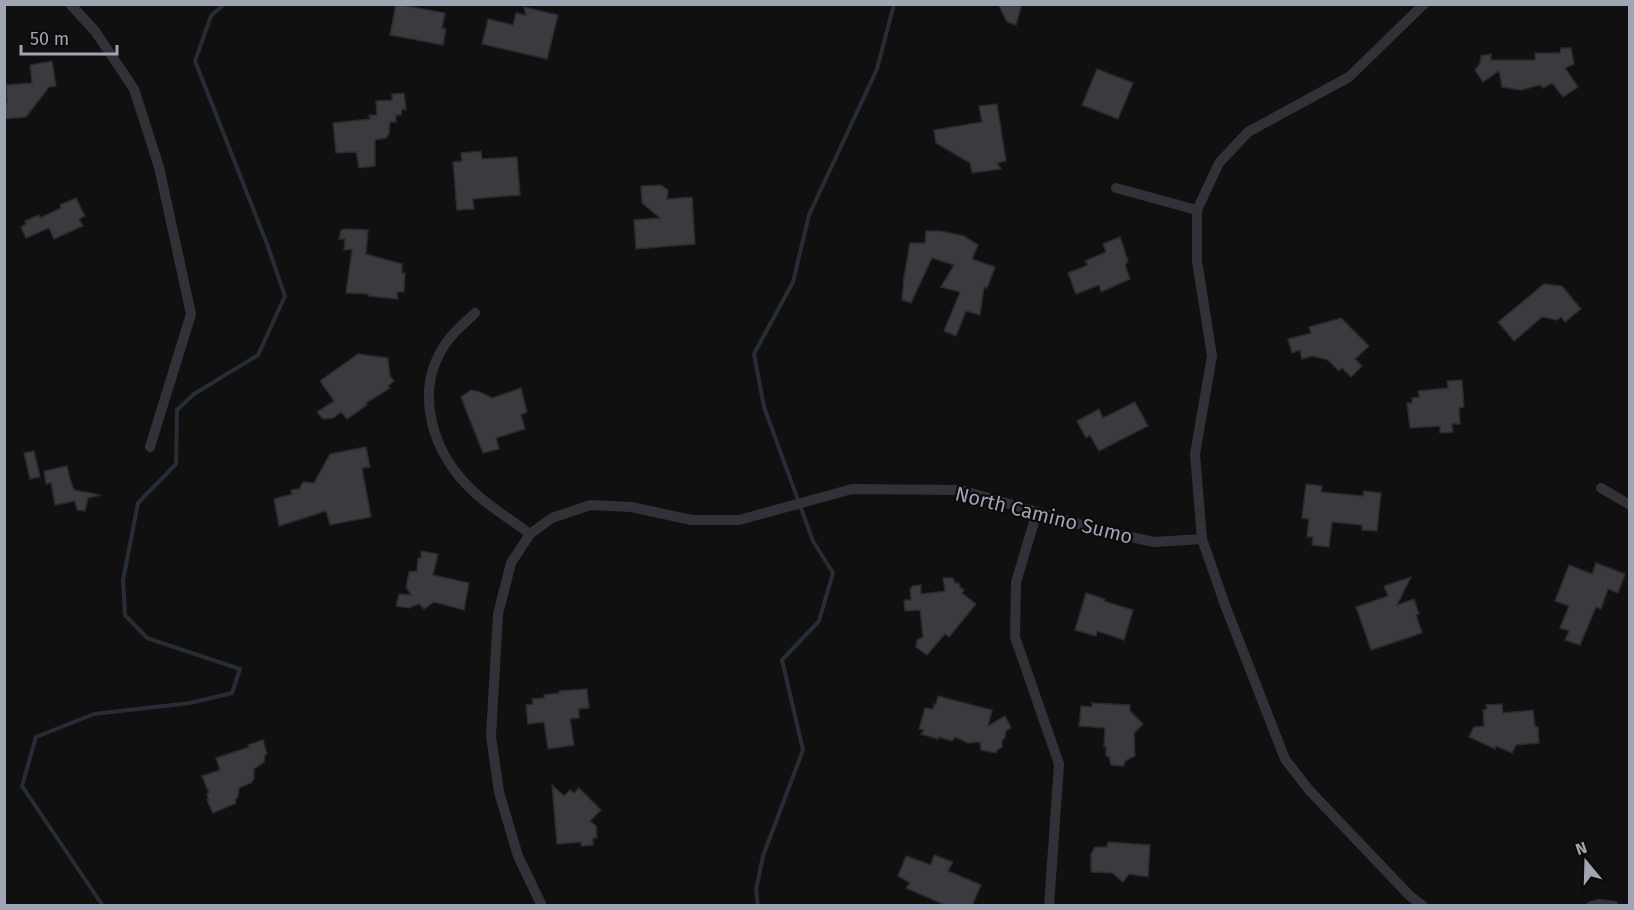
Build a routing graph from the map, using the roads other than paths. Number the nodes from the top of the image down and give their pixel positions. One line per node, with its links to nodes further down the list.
1 (70, 4): 6 (street)
2 (1424, 4): 4 (street)
3 (1116, 188): 4 (street)
4 (1197, 210): 11 (street)
5 (475, 313): 10 (street)
6 (150, 447)
7 (1601, 488): 8 (street)
8 (1629, 505)
9 (1037, 512): 10 (street, North Camino Sumo); 11 (street, North Camino Sumo); 13 (street)
10 (530, 534): 12 (street, North Camino Sumo)
11 (1202, 539): 14 (street)
12 (542, 906)
13 (1049, 906)
14 (1423, 906)
15 (1592, 906): 16 (street)
16 (1614, 906)

